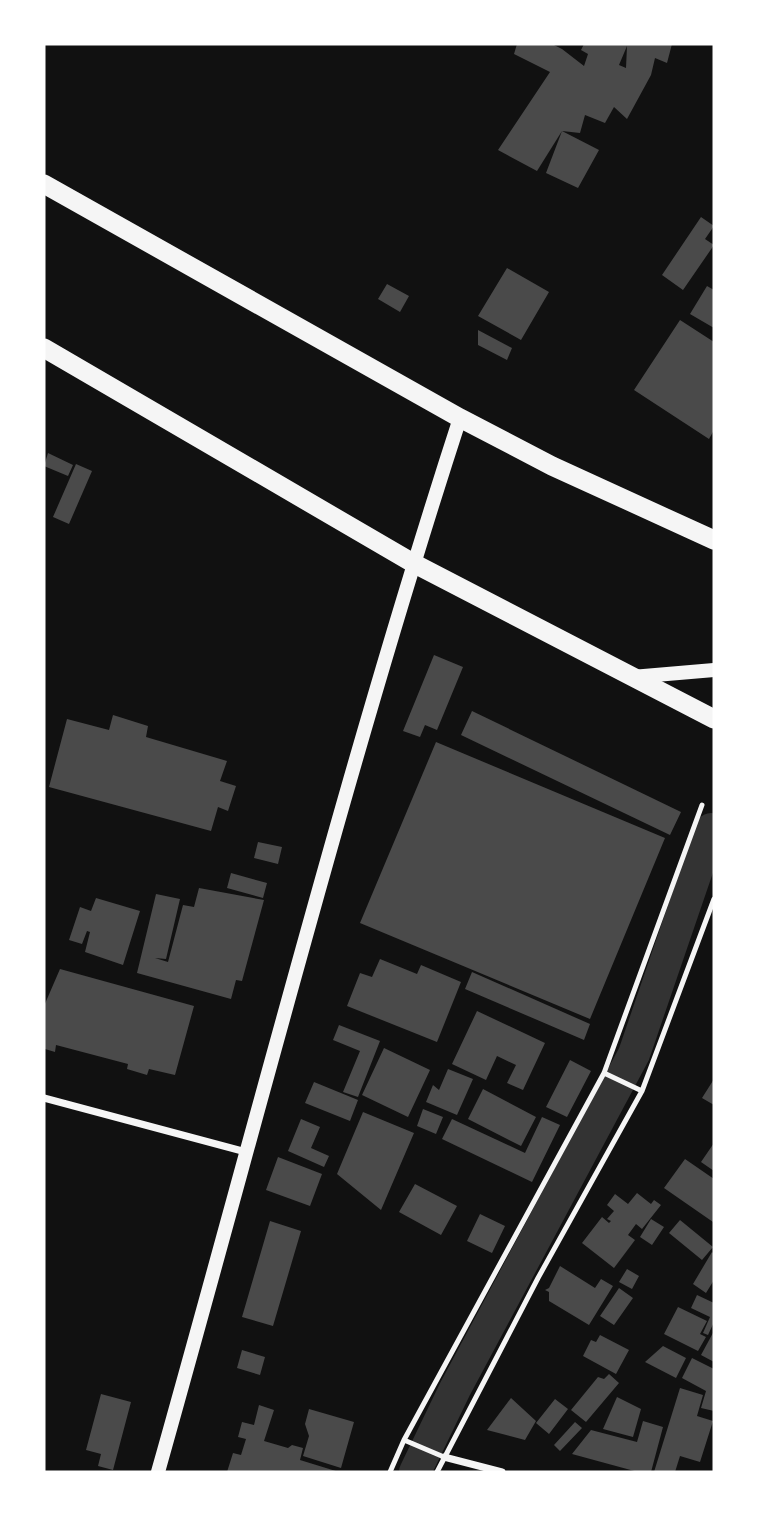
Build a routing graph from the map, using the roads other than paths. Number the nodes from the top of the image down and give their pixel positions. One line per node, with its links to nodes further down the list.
1 (44, 184): 3 (highway)
2 (44, 348): 5 (highway)
3 (460, 418): 4 (highway); 5 (main road)
4 (714, 540)
5 (413, 563): 7 (highway); 14 (main road)
6 (714, 670): 7 (main road)
7 (631, 678): 8 (highway)
8 (714, 719)
9 (702, 805): 11 (lane)
10 (714, 899): 12 (lane)
11 (604, 1073): 12 (lane); 15 (lane)
12 (642, 1091): 16 (lane)
13 (44, 1098): 14 (street)
14 (246, 1152): 17 (main road)
15 (404, 1440): 16 (lane); 18 (lane)
16 (440, 1456): 19 (lane); 20 (street)
17 (158, 1472)
18 (390, 1472)
19 (438, 1472)
20 (502, 1472)

